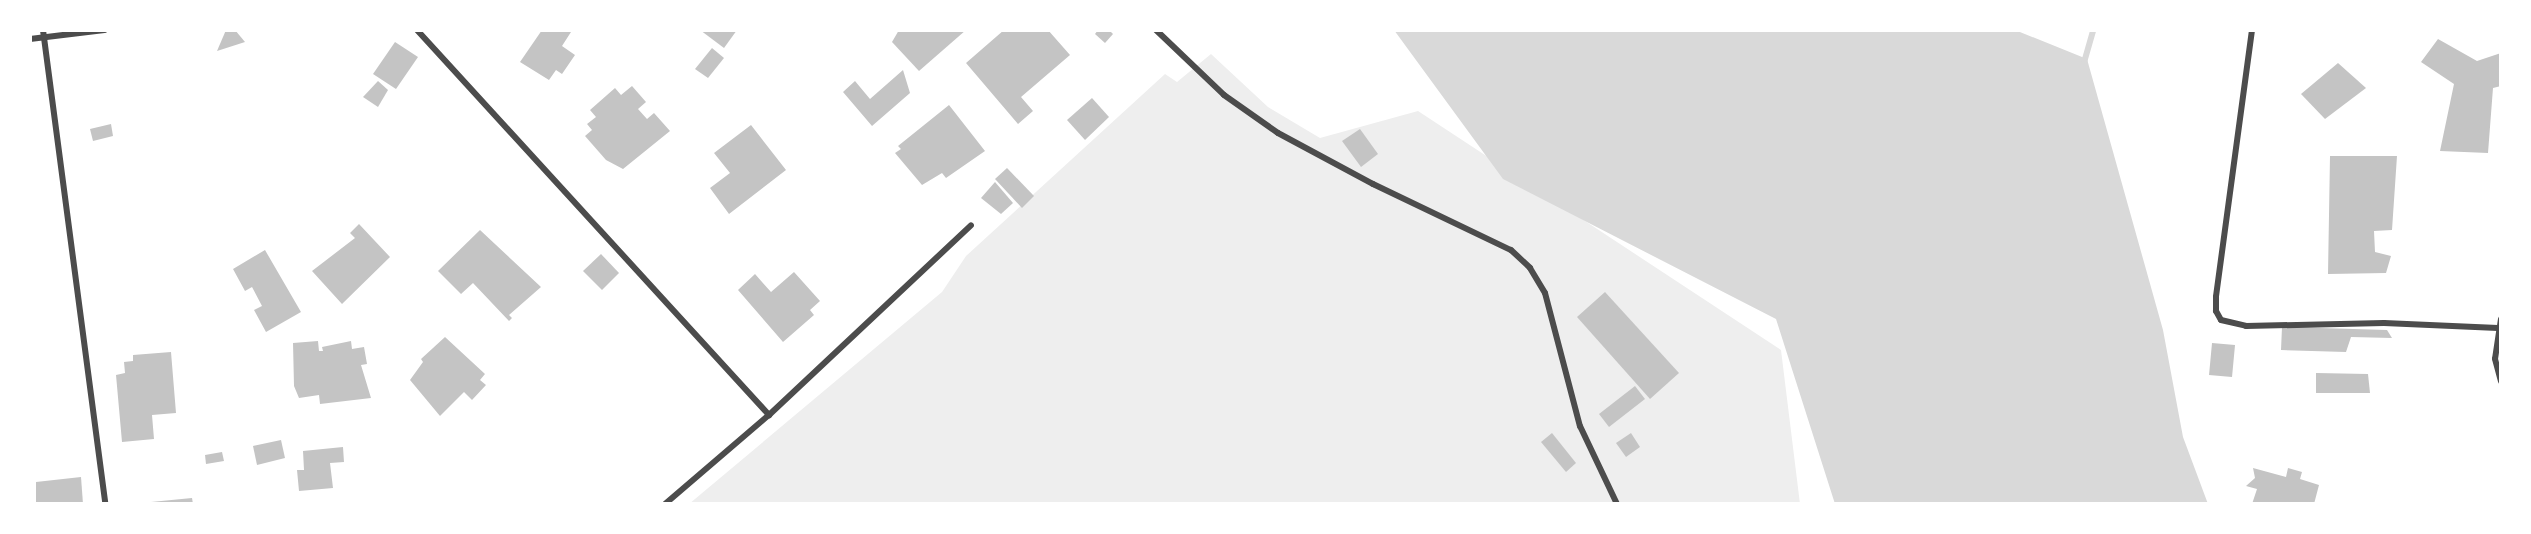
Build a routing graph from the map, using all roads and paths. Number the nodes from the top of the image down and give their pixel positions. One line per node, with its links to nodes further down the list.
1 (43, 30): 6 (street)
2 (104, 30): 6 (street)
3 (417, 30): 12 (street)
4 (1156, 30): 15 (street)
5 (2252, 30): 10 (street)
6 (45, 38): 7 (street); 13 (street)
7 (30, 39)
8 (971, 225): 12 (street)
9 (2501, 319): 10 (street)
10 (2498, 328): 11 (street)
11 (2501, 381)
12 (769, 414): 14 (street)
13 (105, 504)
14 (665, 504)
15 (1617, 504)

